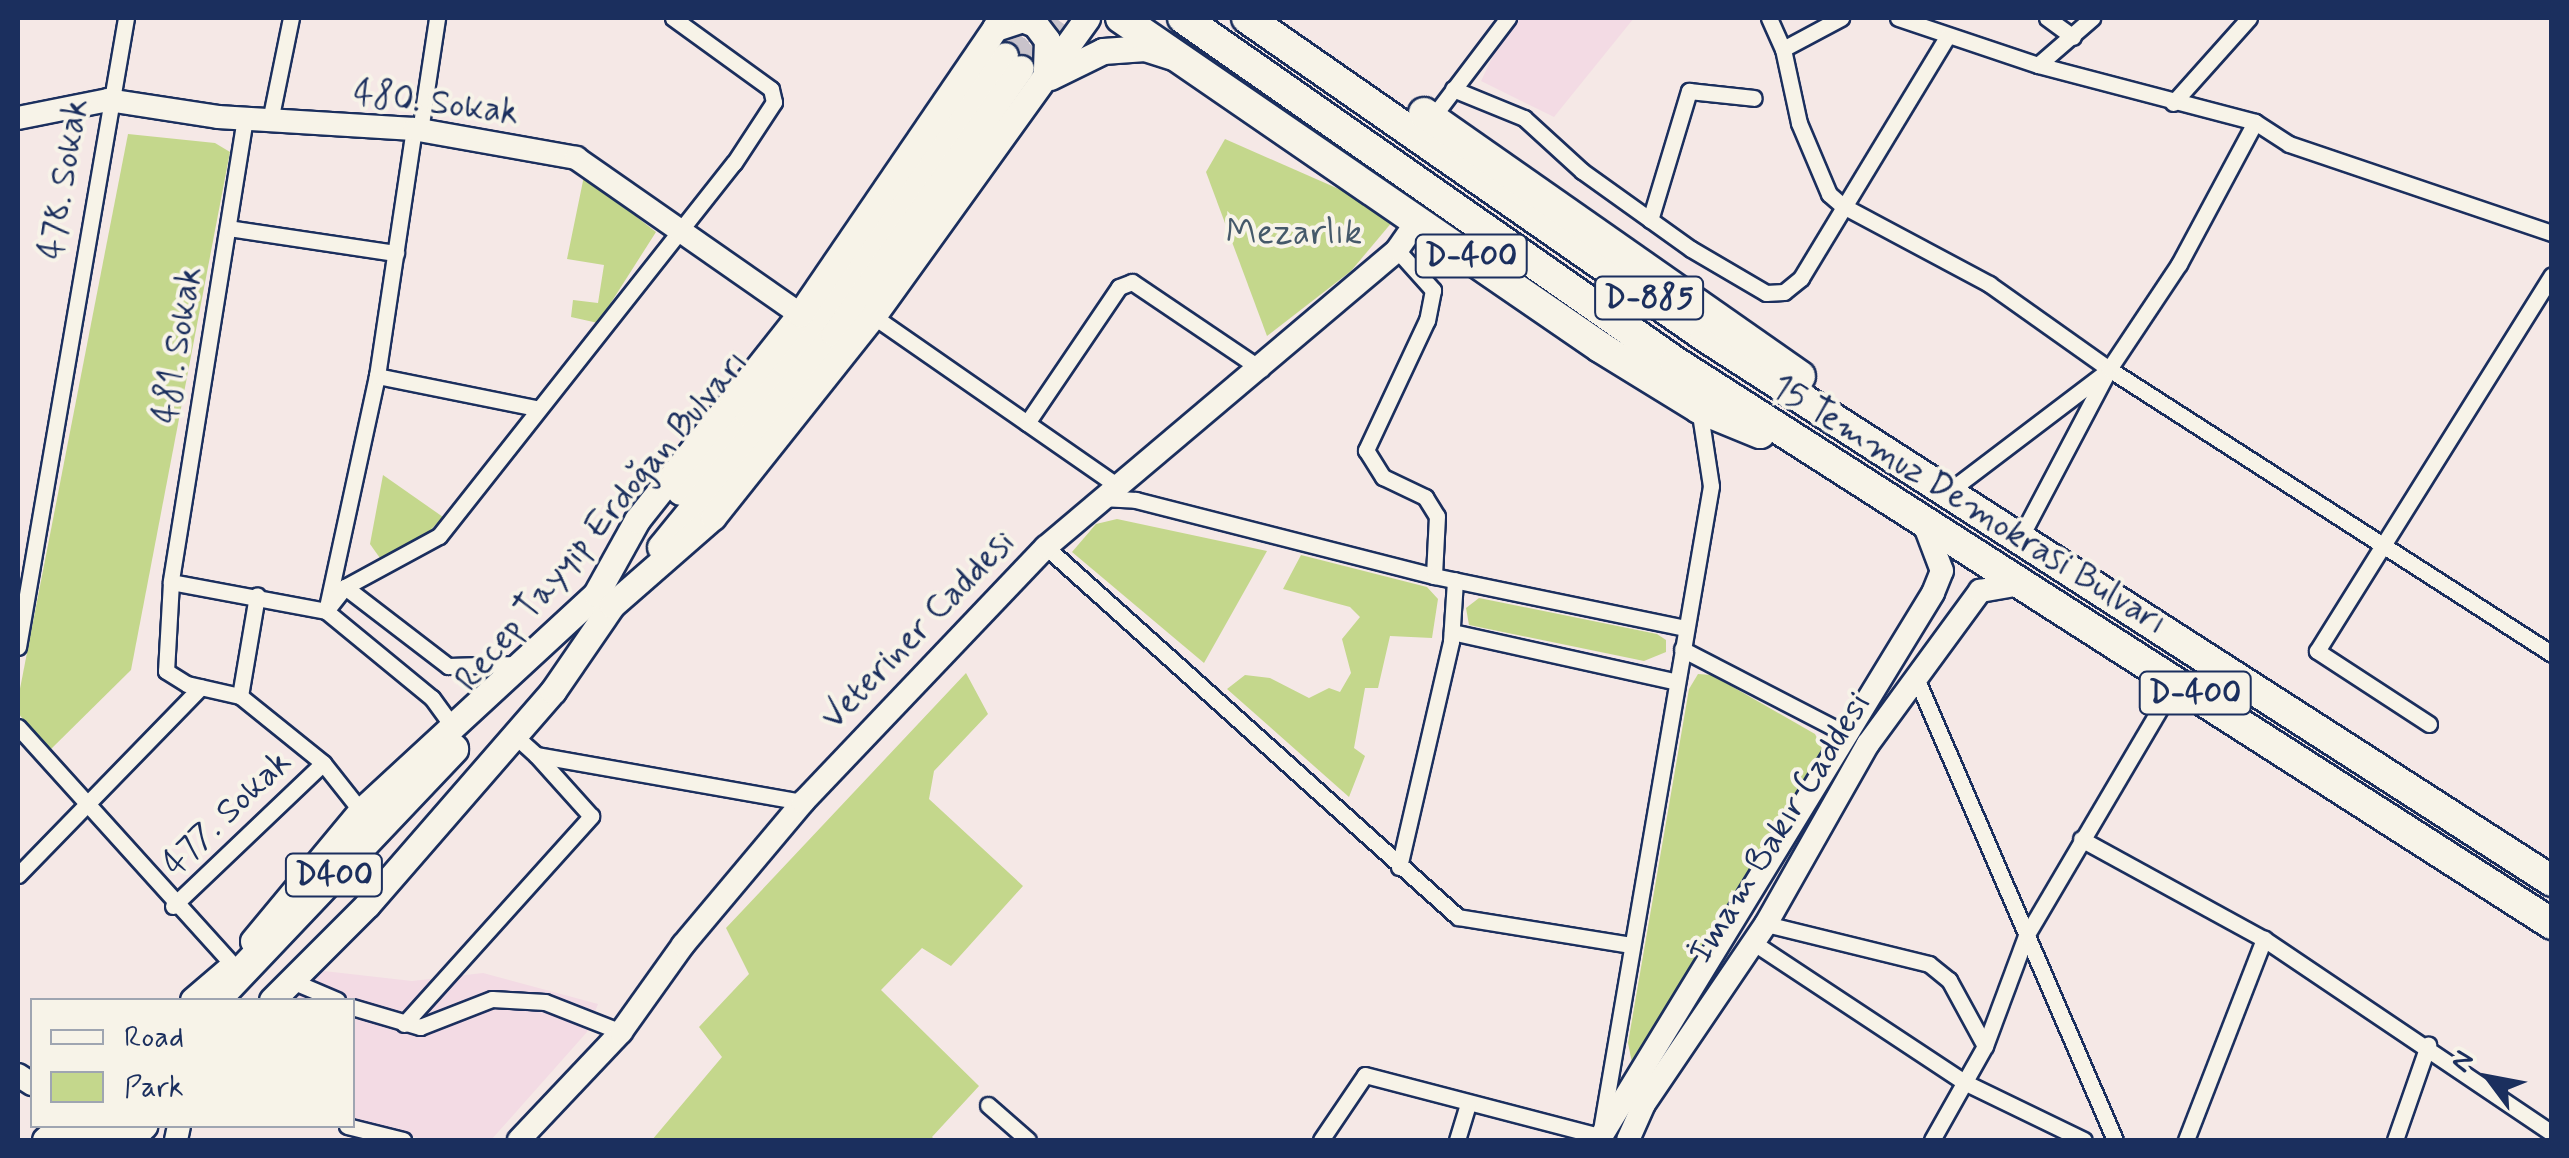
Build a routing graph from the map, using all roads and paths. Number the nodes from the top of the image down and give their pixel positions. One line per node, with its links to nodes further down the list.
1 (126, 18): 27 (street, 478. Sokak)
2 (291, 18): 31 (street)
3 (437, 18): 34 (street)
4 (673, 18): 39 (street)
5 (1087, 18): 24 (main road)
6 (1121, 18): 22 (highway, D-400)
7 (1183, 18): 52 (highway, 15 Temmuz Demokrasi Bulvarı / D-885)
8 (1247, 18): 33 (highway)
9 (1282, 18): 33 (highway, D-400)
10 (1508, 18): 25 (street)
11 (1769, 18): 20 (street)
12 (1842, 18): 20 (street)
13 (1898, 18): 18 (street)
14 (2047, 18): 19 (street)
15 (2092, 18): 19 (street)
16 (2249, 18): 28 (street)
17 (994, 21): 24 (main road); 44 (main road)
18 (1947, 36): 23 (street); 35 (street)
19 (2073, 37): 23 (street)
20 (1784, 49): 35 (street)
21 (1013, 62): 66 (main road, Recep Tayyip Erdoğan Bulvarı)
22 (1192, 64): 24 (main road); 36 (highway, D-400)
23 (2038, 66): 28 (street)
24 (1046, 79): 45 (main road)
25 (1453, 89): 33 (street); 37 (street)
26 (1754, 98): 37 (street)
27 (108, 100): 29 (main road, 480. Sokak); 30 (main road, 480. Sokak); 59 (street, 478. Sokak)
28 (2173, 103): 32 (street)
29 (18, 118)
30 (245, 118): 31 (main road, 480. Sokak); 38 (street, 481. Sokak)
31 (270, 121): 34 (main road, 480. Sokak)
32 (2255, 122): 40 (street); 47 (street)
33 (1428, 128): 54 (highway, 15 Temmuz Demokrasi Bulvarı / D-400)
34 (417, 130): 39 (main road, 480. Sokak); 42 (street)
35 (1843, 206): 37 (street); 47 (street)
36 (1419, 219): 41 (main road, Veteriner Caddesi); 50 (highway, D-400)
37 (1650, 220)
38 (228, 228): 42 (street); 62 (street, 481. Sokak)
39 (681, 230): 44 (main road, 480. Sokak); 49 (street)
40 (2552, 233)
41 (1396, 250): 46 (main road, Veteriner Caddesi); 60 (street)
42 (396, 253): 48 (street)
43 (2552, 276): 57 (street)
44 (800, 314): 66 (main road)
45 (873, 316): 51 (street); 66 (main road)
46 (1262, 369): 51 (street); 53 (main road, Veteriner Caddesi)
47 (2109, 369): 54 (street); 56 (street); 57 (street)
48 (377, 376): 49 (street); 67 (street)
49 (536, 408): 64 (street)
50 (1700, 408): 52 (highway, D-400); 68 (street)
51 (1026, 423): 53 (street)
52 (1837, 465): 55 (highway, 15 Temmuz Demokrasi Bulvarı / D-400)
53 (1108, 492): 58 (main road, Veteriner Caddesi); 60 (street)
54 (1948, 492): 56 (highway, 15 Temmuz Demokrasi Bulvarı / D-400)
55 (1923, 522): 63 (highway, 15 Temmuz Demokrasi Bulvarı / D-400); 81 (main road)
56 (2020, 540): 92 (highway, 15 Temmuz Demokrasi Bulvarı / D-400)
57 (2383, 544): 72 (street); 79 (street)
58 (1046, 547): 87 (main road, Veteriner Caddesi); 90 (street)
59 (26, 550): 70 (street, 478. Sokak)
60 (1434, 576): 61 (street)
61 (1455, 580): 68 (street); 69 (street)
62 (171, 582): 65 (street); 77 (street, 481. Sokak)
63 (2018, 584): 74 (main road, İmam Bakır Caddesi); 75 (highway, 15 Temmuz Demokrasi Bulvarı / D-400)
64 (345, 587): 67 (street); 73 (street)
65 (258, 595): 67 (street); 78 (street)
66 (604, 600): 73 (main road); 82 (main road); 83 (main road, Recep Tayyip Erdoğan Bulvarı)
67 (326, 612): 83 (street)
68 (1686, 628): 71 (street)
69 (1452, 632): 76 (street); 90 (street)
70 (18, 647)
71 (1682, 649): 76 (street); 81 (street)
72 (2552, 654)
73 (516, 664): 83 (main road)
74 (1916, 678): 95 (main road, İmam Bakır Caddesi); 96 (street)
75 (2176, 681): 89 (street); 94 (highway, 15 Temmuz Demokrasi Bulvarı / D-400)
76 (1677, 682): 98 (street)
77 (200, 687): 78 (street); 86 (street)
78 (240, 696): 85 (street)
79 (2429, 724)
80 (18, 727): 86 (street)
81 (1844, 734): 116 (main road)
82 (514, 735): 84 (street); 100 (main road)
83 (456, 747): 88 (main road); 102 (highway, Recep Tayyip Erdoğan Bulvarı / D400); 103 (highway, Recep Tayyip Erdoğan Bulvarı / D400)
84 (536, 755): 87 (street); 107 (street)
85 (323, 764): 88 (street); 93 (street, 477. Sokak)
86 (86, 801): 91 (street); 93 (street)
87 (803, 802): 108 (main road, Veteriner Caddesi)
88 (362, 812): 99 (main road)
89 (2081, 839): 96 (street); 97 (street)
90 (1399, 867): 98 (street)
91 (18, 875)
92 (2552, 880)
93 (173, 906): 99 (street)
94 (2552, 924)
95 (1760, 934): 110 (street); 111 (street); 122 (main road, İmam Bakır Caddesi)
96 (2026, 936): 110 (street); 125 (street)
97 (2264, 938): 109 (street); 126 (street)
98 (1630, 945): 116 (street)
99 (233, 965): 101 (main road)
100 (292, 981): 104 (main road); 105 (street)
101 (196, 998)
102 (217, 998)
103 (245, 998)
104 (274, 998)
105 (332, 998)
106 (355, 1008): 107 (street)
107 (404, 1024): 108 (street)
108 (622, 1032): 118 (main road, Veteriner Caddesi)
109 (2428, 1045): 115 (street); 127 (street)
110 (1985, 1046): 111 (street)
111 (1964, 1082): 123 (street); 124 (street)
112 (1468, 1104): 116 (street); 120 (street); 121 (street)
113 (988, 1105): 119 (street)
114 (355, 1128): 117 (street)
115 (2552, 1133)
116 (1600, 1138)
117 (402, 1140)
118 (519, 1140)
119 (1028, 1140)
120 (1321, 1140)
121 (1456, 1140)
122 (1628, 1140)
123 (1932, 1140)
124 (2084, 1140)
125 (2114, 1140)
126 (2186, 1140)
127 (2395, 1140)

